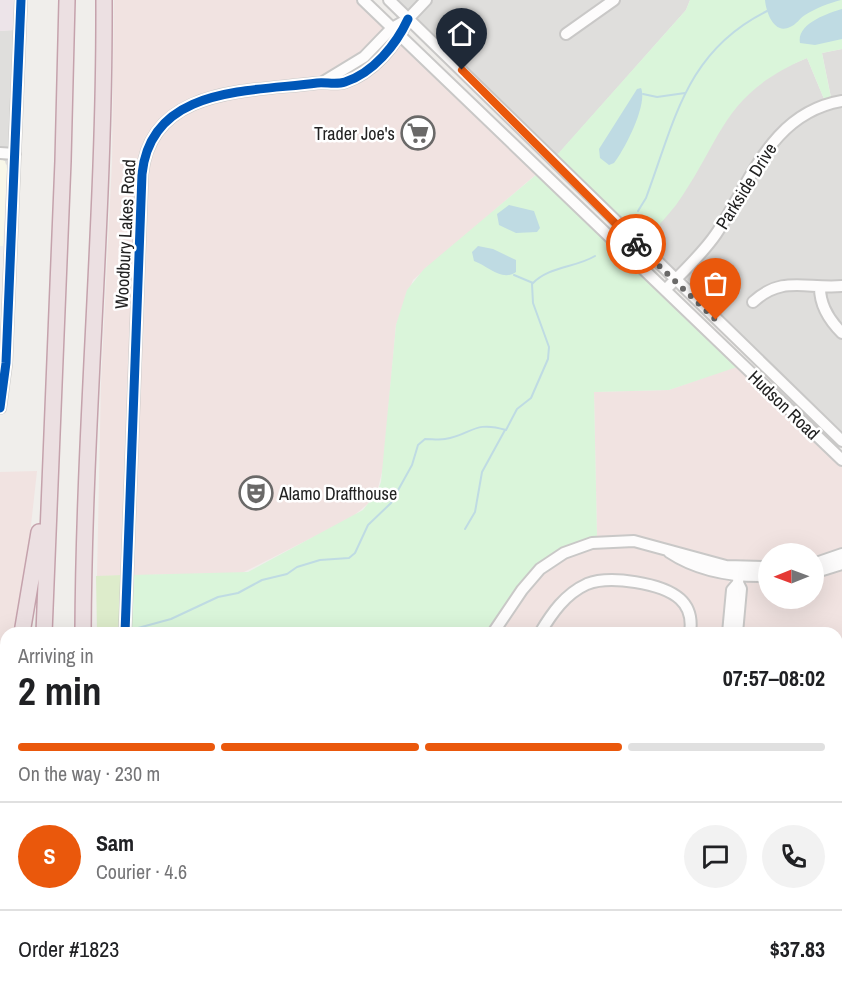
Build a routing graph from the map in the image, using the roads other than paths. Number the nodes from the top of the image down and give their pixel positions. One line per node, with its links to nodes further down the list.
1 (21, 0): 15 (street)
2 (67, 0): 24 (highway)
3 (104, 0): 26 (highway)
4 (363, 0): 9 (street, Hudson Road)
5 (389, 0): 8 (street, Hudson Road)
6 (426, 0): 8 (street)
7 (614, 0): 10 (street)
8 (408, 19): 9 (street); 11 (street, Woodbury Lakes Road); 16 (street, Hudson Road)
9 (392, 28): 11 (street, Hudson Road); 12 (street)
10 (566, 34)
11 (400, 37): 12 (street, Woodbury Lakes Road); 19 (street, Hudson Road)
12 (322, 82): 38 (street, Woodbury Lakes Road)
13 (842, 101): 16 (street, Parkside Drive)
14 (0, 153): 15 (street)
15 (15, 154): 22 (street)
16 (674, 280): 19 (street, Parkside Drive); 23 (street, Hudson Road)
17 (842, 286): 18 (street)
18 (820, 288): 20 (street); 21 (street)
19 (664, 290): 25 (street, Hudson Road)
20 (753, 303)
21 (842, 333)
22 (0, 408)
23 (842, 441)
24 (50, 449): 34 (highway); 35 (highway)
25 (840, 454)
26 (85, 533): 36 (highway); 37 (highway)
27 (842, 554): 28 (street)
28 (824, 560)
29 (842, 564): 31 (street)
30 (758, 570): 32 (street)
31 (824, 570)
32 (738, 575): 33 (street); 39 (street); 42 (street); 43 (street)
33 (758, 576)
34 (23, 627)
35 (44, 627)
36 (83, 627)
37 (92, 627)
38 (125, 627)
39 (497, 627)
40 (544, 627): 41 (street)
41 (691, 627)
42 (729, 627)
43 (738, 627)

